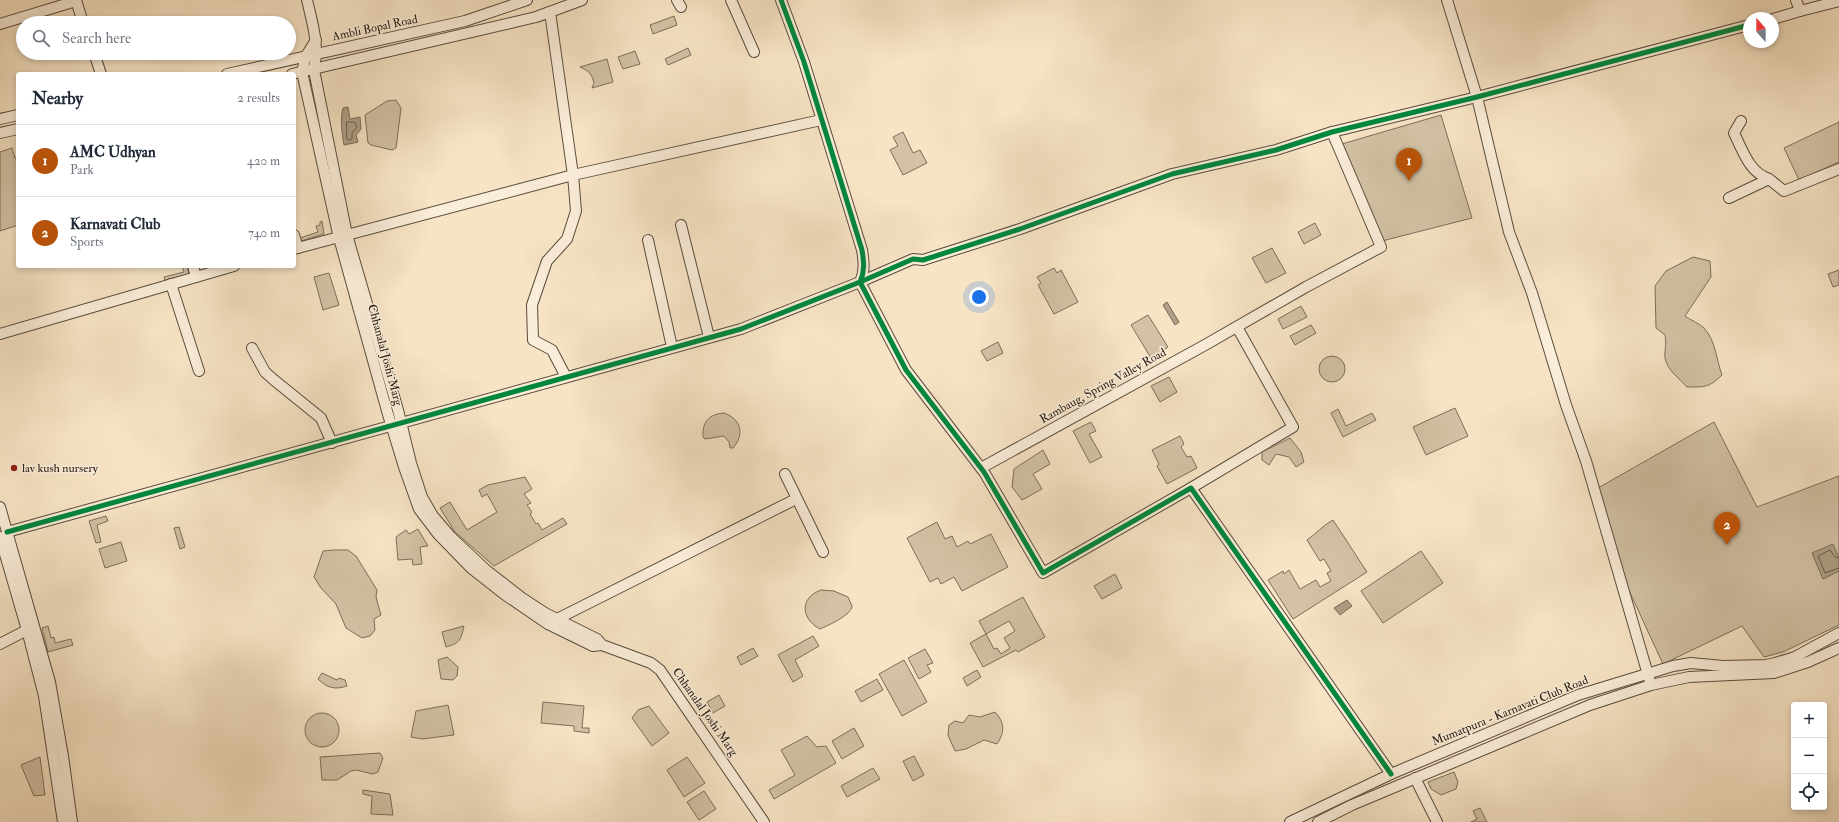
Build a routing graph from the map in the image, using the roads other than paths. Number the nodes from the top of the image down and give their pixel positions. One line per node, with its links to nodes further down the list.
1 (307, 0): 18 (street)
2 (527, 0): 20 (street, Ambli Bopal Road)
3 (582, 0): 11 (street)
4 (732, 0): 19 (street)
5 (781, 0): 32 (street)
6 (1447, 0): 29 (street)
7 (1796, 0): 10 (street)
8 (76, 1): 12 (street); 13 (street)
9 (1839, 1): 10 (street)
10 (1800, 11): 14 (street)
11 (550, 12): 25 (street); 38 (street)
12 (26, 16)
13 (81, 16)
14 (1779, 17)
15 (16, 19): 16 (street)
16 (0, 24)
17 (1743, 27): 29 (street)
18 (316, 40): 20 (street); 21 (street)
19 (754, 52)
20 (317, 53): 21 (street, Ambli Bopal Road); 25 (street)
21 (306, 56): 22 (street, Ambli Bopal Road); 28 (street)
22 (296, 58)
23 (96, 60): 26 (street)
24 (288, 60): 27 (street, Ambli Bopal Road)
25 (314, 70): 28 (street); 42 (street, Chhanalal Joshi Marg)
26 (100, 72)
27 (236, 72)
28 (297, 73): 42 (street, Chhanalal Joshi Marg)
29 (1477, 97): 35 (street); 74 (street)
30 (16, 115): 31 (street)
31 (0, 119)
32 (821, 120): 38 (street); 48 (street)
33 (1741, 121): 39 (street)
34 (16, 129): 36 (street)
35 (1332, 132): 48 (street); 50 (street, Rambaug, Spring Valley Road)
36 (0, 133)
37 (1839, 169): 39 (street)
38 (573, 175): 42 (street); 56 (street)
39 (1769, 179): 40 (street)
40 (1729, 198)
41 (681, 225): 52 (street)
42 (343, 236): 44 (street); 57 (street, Chhanalal Joshi Marg)
43 (648, 240): 53 (street)
44 (296, 248)
45 (194, 268): 47 (street)
46 (227, 268): 47 (street)
47 (196, 277): 49 (street)
48 (860, 282): 52 (street); 59 (street)
49 (171, 284): 51 (street); 55 (street)
50 (1237, 327): 59 (street, Rambaug, Spring Valley Road); 61 (street)
51 (0, 334)
52 (709, 337): 53 (street)
53 (672, 347): 56 (street)
54 (252, 348): 58 (street)
55 (199, 371)
56 (566, 377): 57 (street)
57 (396, 425): 58 (street); 64 (street, Chhanalal Joshi Marg)
58 (332, 443): 65 (street)
59 (981, 468): 61 (street)
60 (785, 474): 62 (street)
61 (1191, 488): 76 (street)
62 (796, 499): 66 (street); 68 (street)
63 (0, 507): 65 (street)
64 (425, 511): 68 (street, Chhanalal Joshi Marg); 72 (street, Chhanalal Joshi Marg)
65 (4, 535): 67 (street)
66 (823, 552)
67 (6, 558): 69 (street)
68 (557, 619): 72 (street, Chhanalal Joshi Marg)
69 (31, 630): 71 (street); 78 (street); 79 (street)
70 (1839, 633): 74 (street, Mumatpura - Karnavati Club Road)
71 (0, 644)
72 (602, 645): 80 (street, Chhanalal Joshi Marg)
73 (1839, 648): 75 (street, Mumatpura - Karnavati Club Road)
74 (1648, 674): 75 (street); 76 (street, Mumatpura - Karnavati Club Road)
75 (1651, 685): 77 (street, Mumatpura - Karnavati Club Road)
76 (1391, 774): 81 (street, Mumatpura - Karnavati Club Road)
77 (1415, 778): 82 (street, Mumatpura - Karnavati Club Road); 83 (street)
78 (63, 822)
79 (72, 822)
80 (764, 822)
81 (1290, 822)
82 (1318, 822)
83 (1437, 822)

